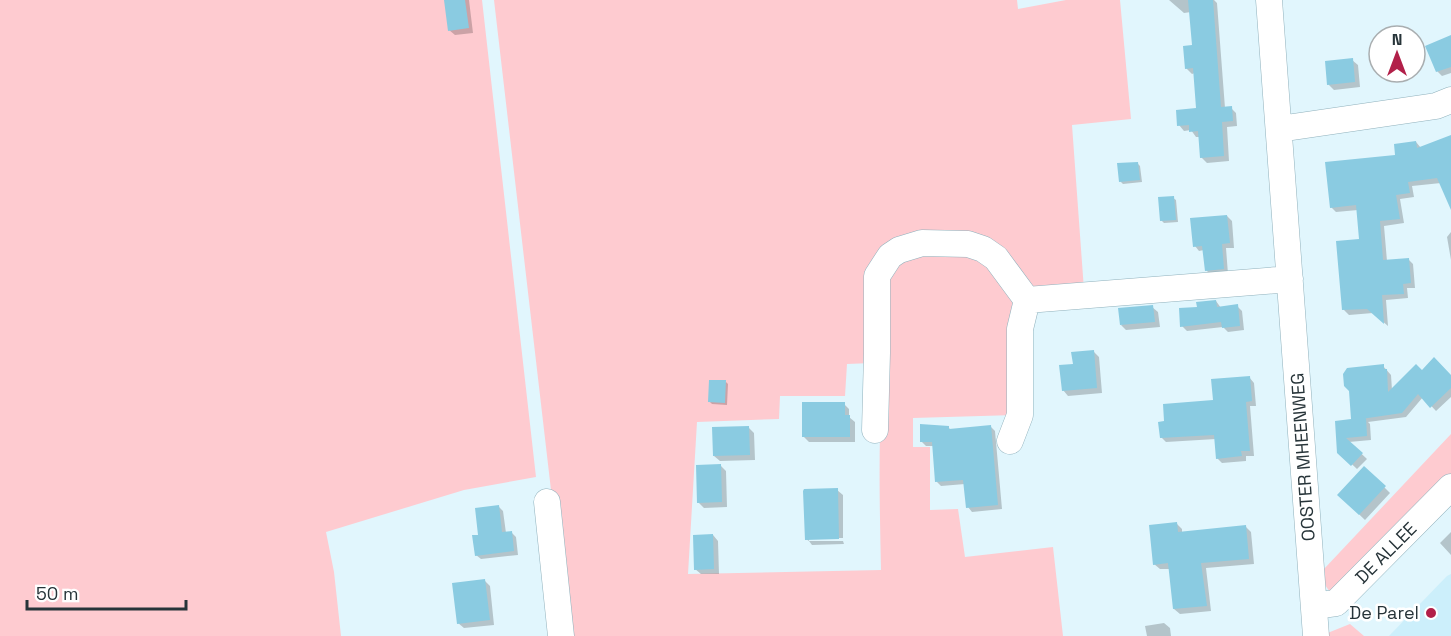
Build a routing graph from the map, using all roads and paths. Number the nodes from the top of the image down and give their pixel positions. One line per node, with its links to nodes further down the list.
1 (1269, 0): 3 (street, OOSTER MHEENWEG)
2 (1451, 100): 3 (street)
3 (1279, 129): 4 (street, OOSTER MHEENWEG)
4 (1290, 279): 5 (street); 10 (street, OOSTER MHEENWEG)
5 (1027, 300): 6 (street); 7 (street)
6 (875, 430)
7 (1010, 441)
8 (1451, 487): 10 (street, DE ALLEE)
9 (547, 502): 11 (street)
10 (1314, 606): 12 (street, OOSTER MHEENWEG)
11 (561, 636)
12 (1316, 636)

